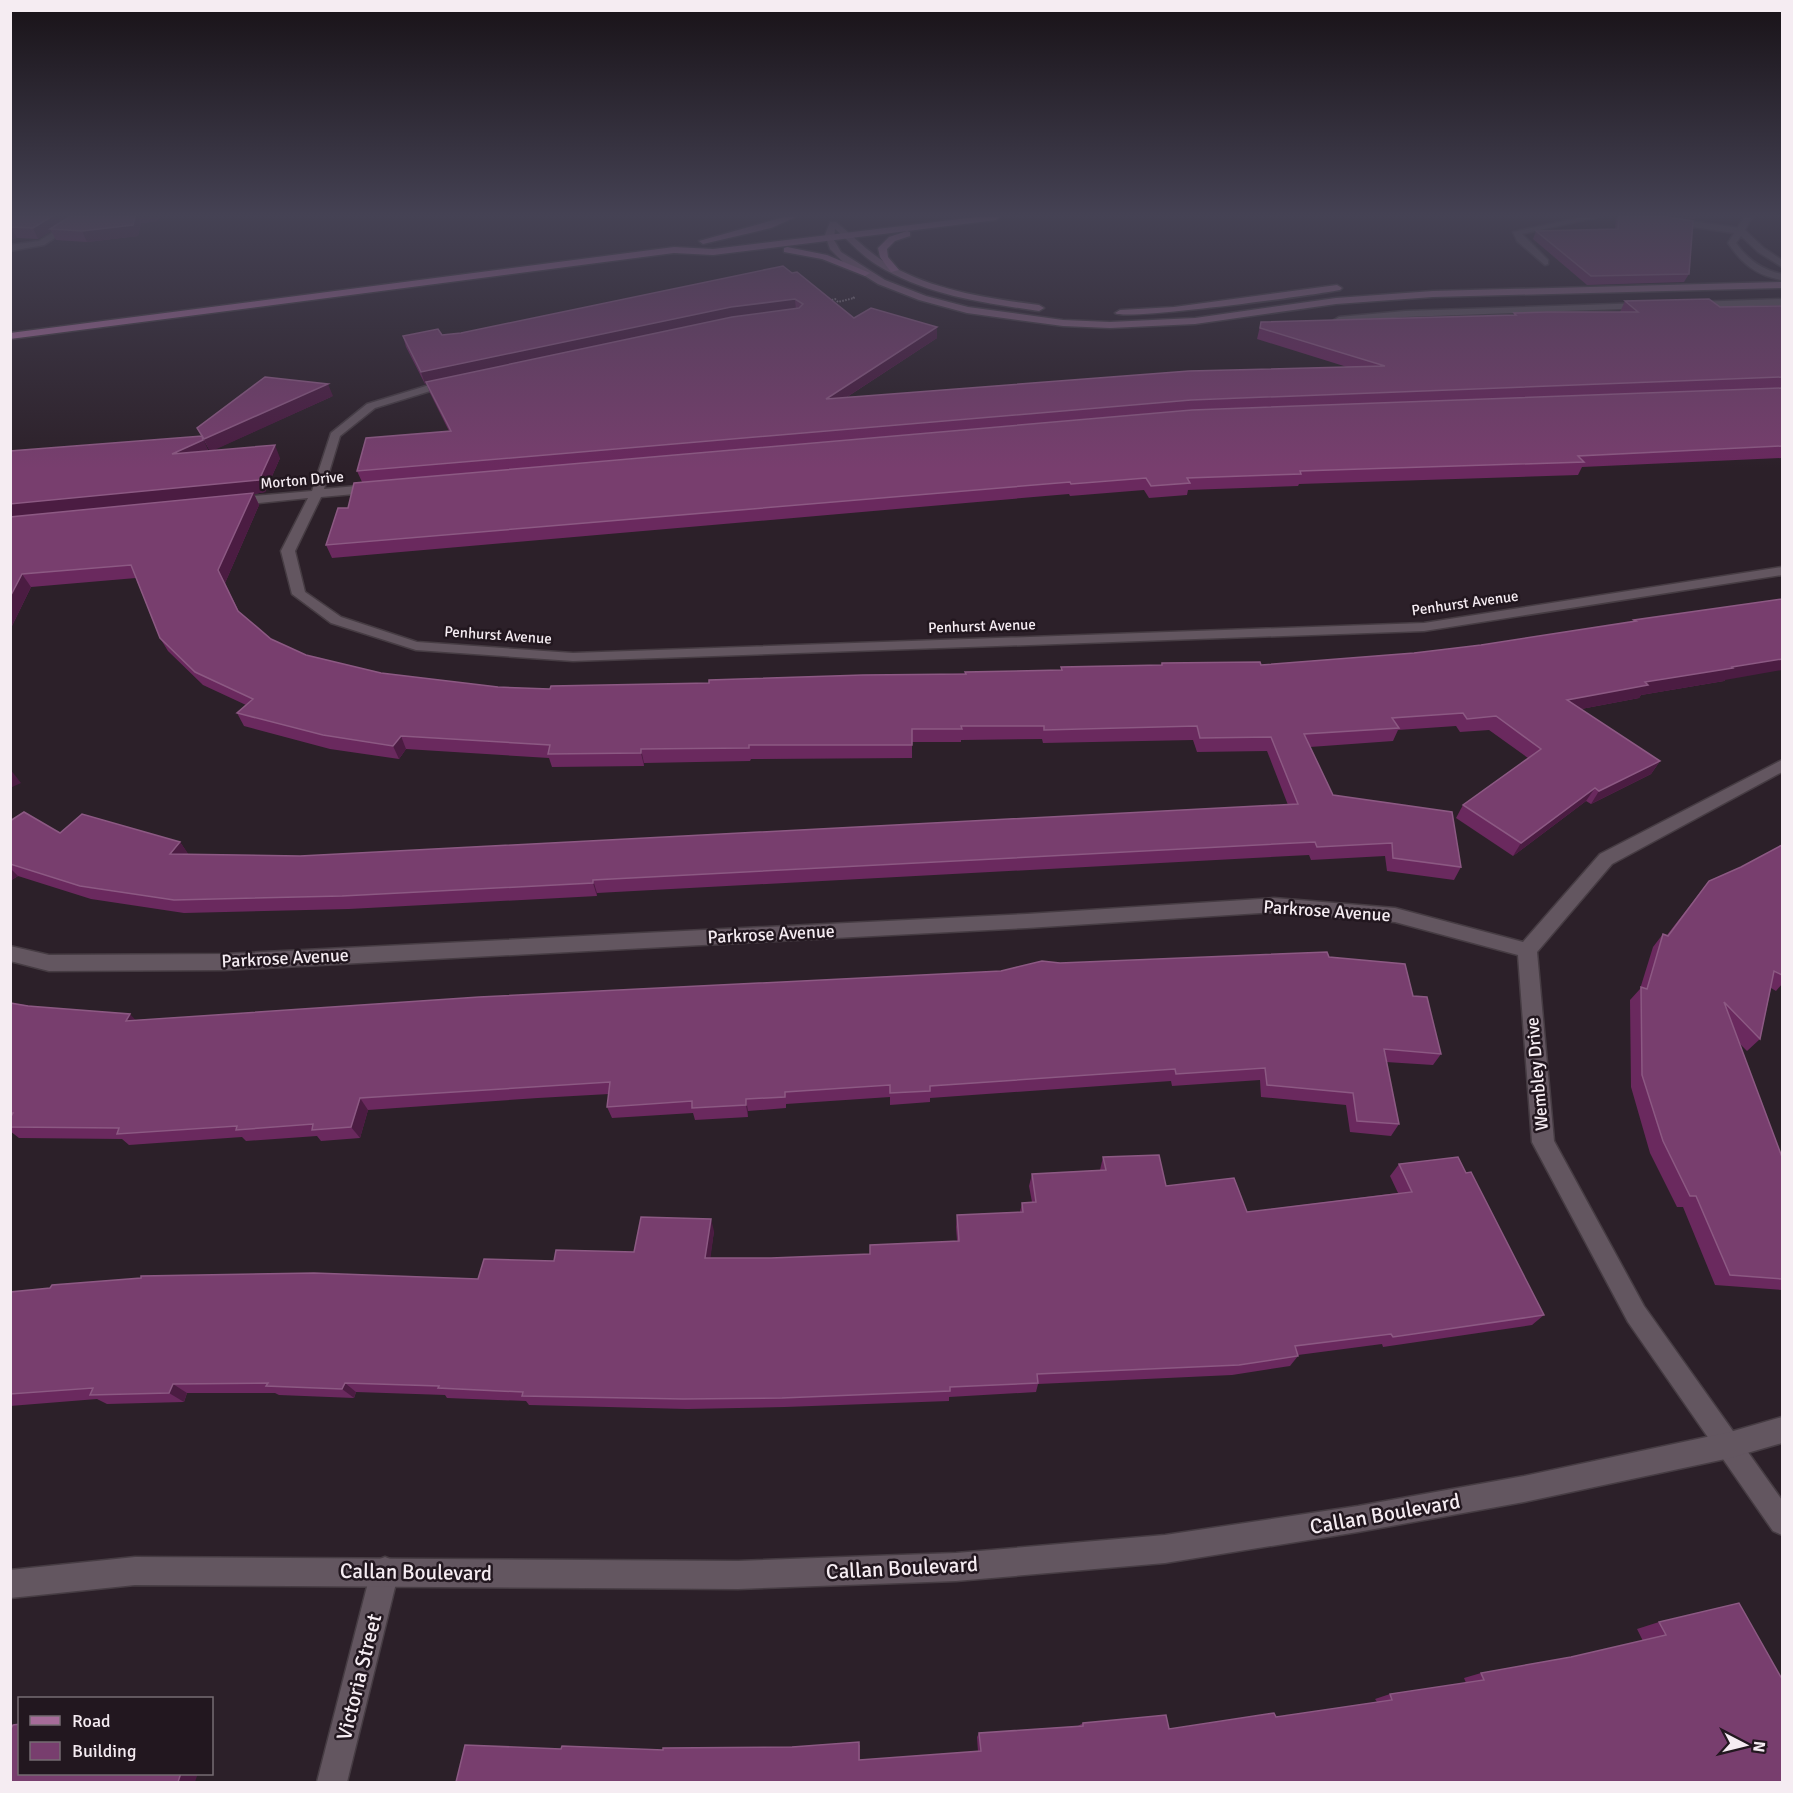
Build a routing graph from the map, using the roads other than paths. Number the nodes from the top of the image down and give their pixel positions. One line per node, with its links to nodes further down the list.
1 (283, 301): 12 (main road)
2 (937, 301): 5 (main road)
3 (999, 301): 9 (main road)
4 (1240, 301): 10 (main road)
5 (1339, 301)
6 (1782, 302): 7 (street)
7 (1688, 305)
8 (1653, 306): 11 (street)
9 (1050, 309)
10 (1108, 313)
11 (1339, 320)
12 (10, 336)
13 (455, 381): 15 (street, Penhurst Avenue)
14 (389, 487): 15 (street, Morton Drive)
15 (317, 493): 16 (street, Morton Drive); 17 (street, Penhurst Avenue)
16 (223, 503)
17 (1782, 571)
18 (1782, 765): 19 (street)
19 (1527, 950): 20 (street, Parkrose Avenue); 22 (street, Wembley Drive)
20 (10, 953)
21 (1782, 1430): 22 (street, Callan Boulevard)
22 (1730, 1445): 23 (street, Wembley Drive); 24 (street, Callan Boulevard)
23 (1782, 1522)
24 (386, 1571): 25 (street, Callan Boulevard); 26 (street, Victoria Street)
25 (10, 1584)
26 (332, 1782)

